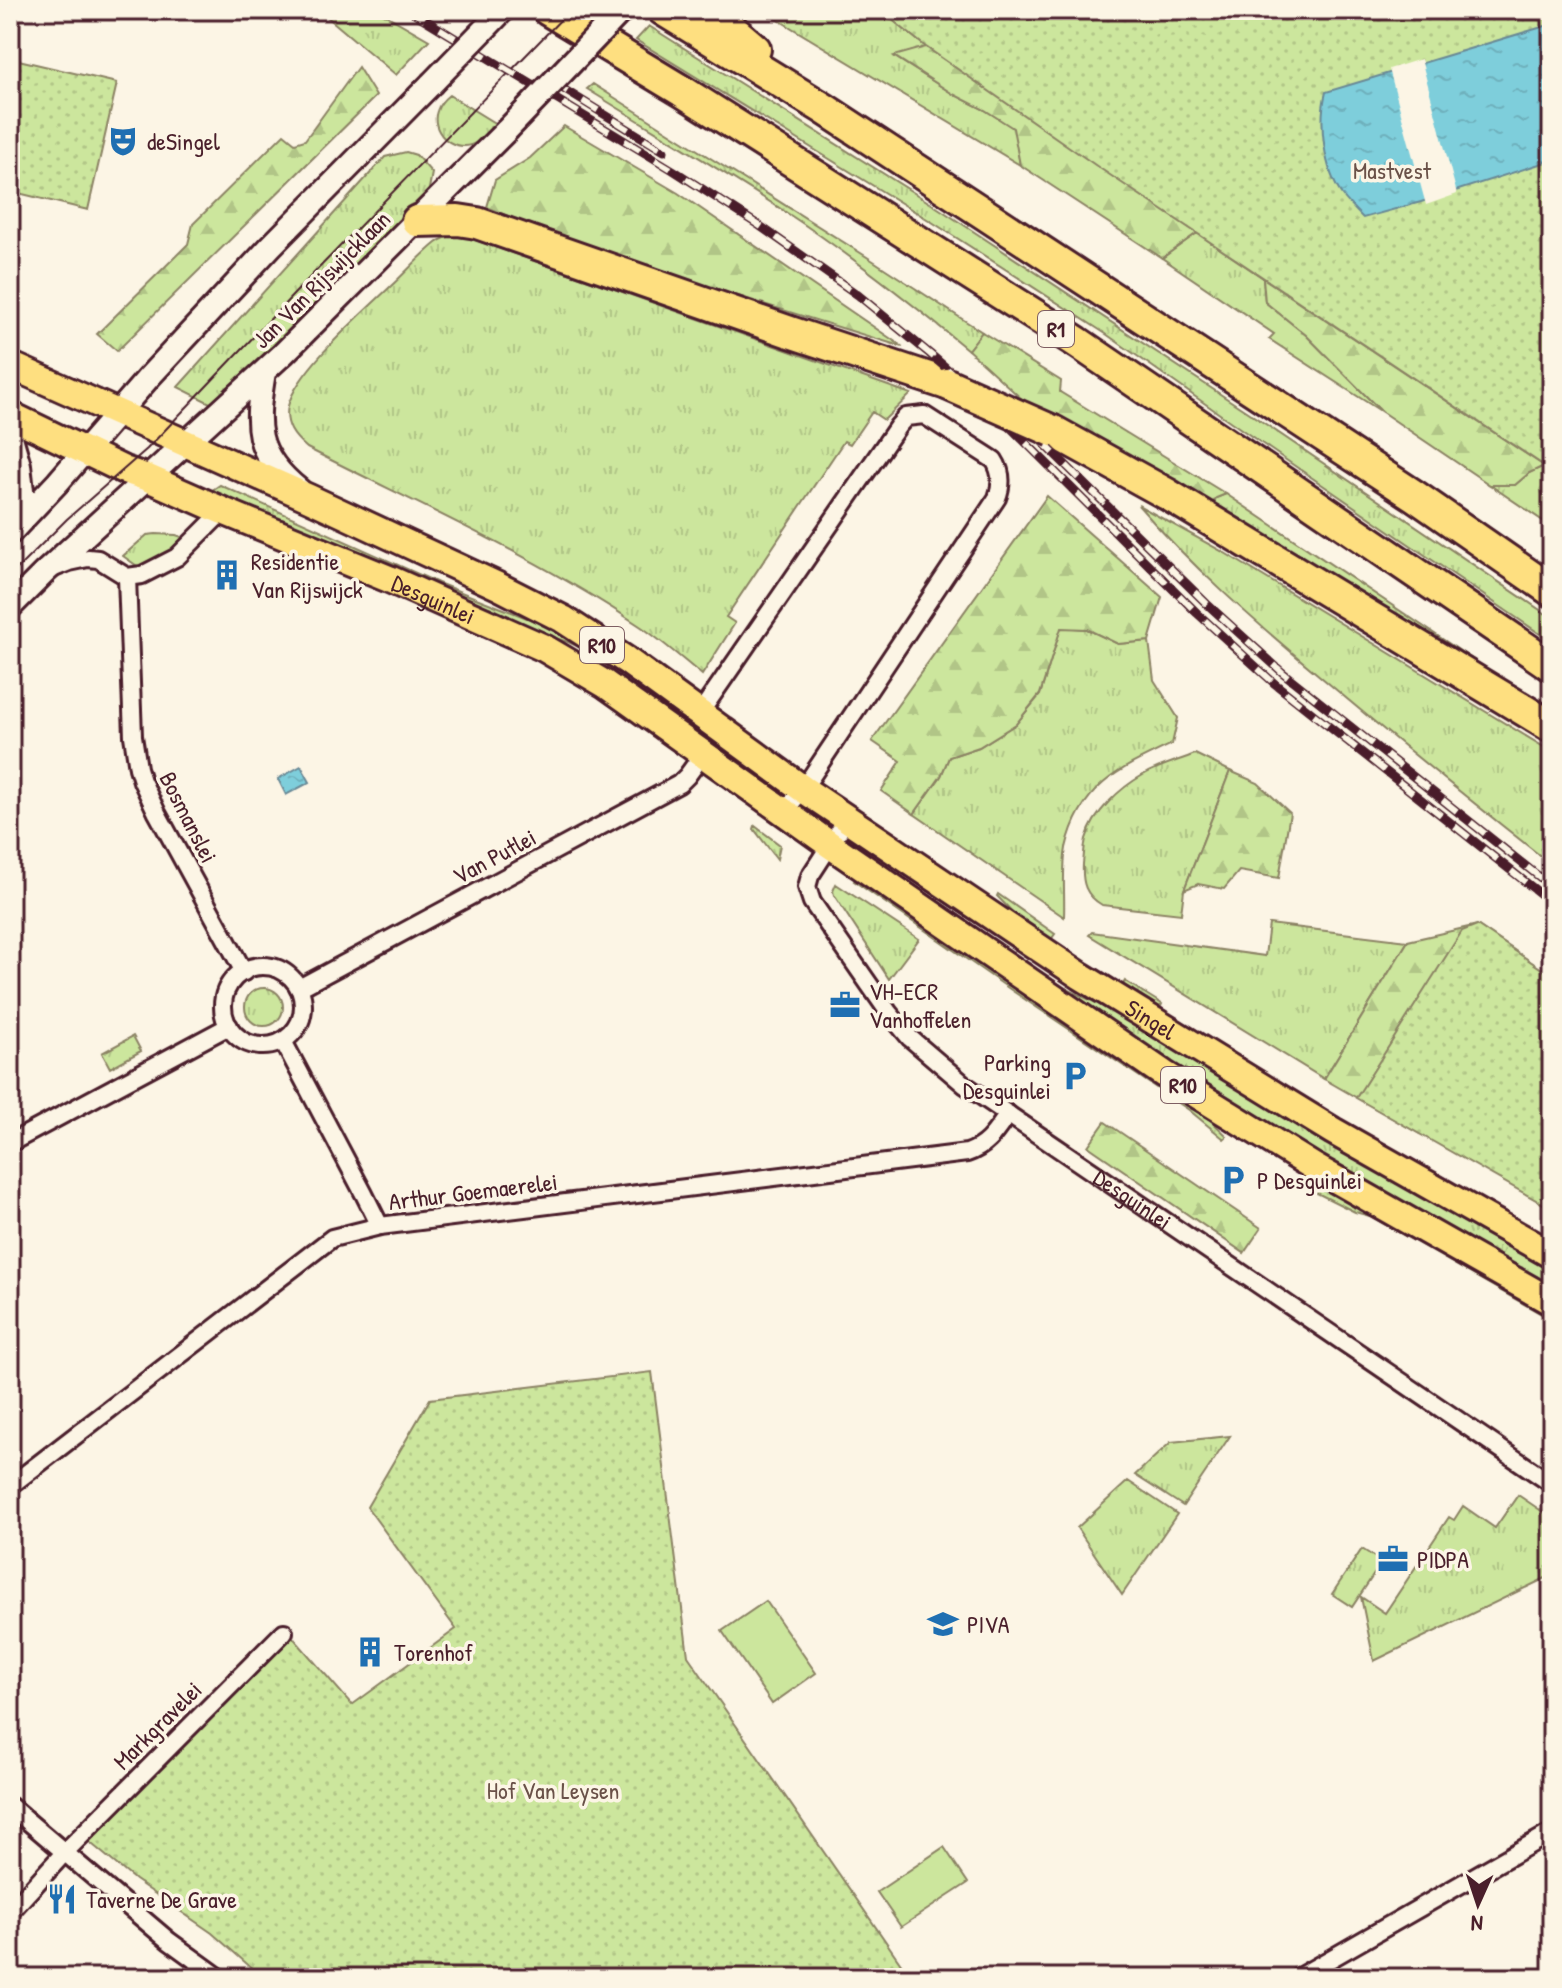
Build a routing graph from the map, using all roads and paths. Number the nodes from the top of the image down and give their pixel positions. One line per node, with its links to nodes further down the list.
1 (503, 10): 10 (main road, bridge)
2 (548, 10): 23 (highway, R1)
3 (622, 10): 7 (main road, Jan Van Rijswijcklaan, bridge)
4 (663, 10): 6 (highway, R1)
5 (709, 10): 6 (highway)
6 (823, 108): 21 (highway, R1)
7 (417, 221): 9 (main road, Jan Van Rijswijcklaan); 25 (highway, bridge)
8 (10, 365): 10 (main road, Desguinlei / R10)
9 (264, 372): 13 (main road, Jan Van Rijswijcklaan); 16 (main road, Desguinlei)
10 (117, 413): 13 (main road, Desguinlei / R10); 14 (main road)
11 (10, 415): 14 (main road, Desguinlei / R10)
12 (10, 434): 18 (main road)
13 (185, 443): 15 (main road, Jan Van Rijswijcklaan); 16 (main road, Desguinlei / R10)
14 (85, 451): 15 (main road, Desguinlei / R10); 18 (main road)
15 (148, 478): 17 (main road, Desguinlei / R10); 19 (main road, Jan Van Rijswijcklaan)
16 (309, 498): 24 (main road, Desguinlei / R10)
17 (223, 511): 20 (street); 26 (main road, Desguinlei / R10)
18 (18, 525)
19 (45, 572): 20 (street, Jan Van Rijswijcklaan); 22 (main road, Jan Van Rijswijcklaan)
20 (127, 577): 31 (street, Bosmanslei)
21 (1552, 591)
22 (10, 607)
23 (1552, 666)
24 (700, 713): 27 (main road, Desguinlei / R10); 27 (street)
25 (1552, 727)
26 (703, 754): 28 (main road, Desguinlei / R10); 32 (street, Van Putlei)
27 (803, 789): 28 (street); 29 (main road, Singel / R10)
28 (784, 812): 30 (main road, Desguinlei / R10)
29 (847, 819): 30 (street, Desguinlei); 38 (main road, Singel / R10)
30 (829, 844): 35 (street, Desguinlei); 39 (main road, Singel / R10)
31 (244, 972): 32 (street); 33 (street)
32 (299, 988): 34 (street)
33 (229, 1026): 34 (street); 36 (street)
34 (283, 1041): 37 (street)
35 (1008, 1114): 37 (street, Arthur Goemaerelei); 40 (street, Desguinlei)
36 (10, 1143)
37 (380, 1226): 41 (street, Arthur Goemaerelei)
38 (1552, 1255)
39 (1552, 1302)
40 (1552, 1484)
41 (10, 1486)
42 (284, 1632): 45 (street, Markgravelei)
43 (10, 1806): 45 (street)
44 (1552, 1832): 48 (street)
45 (64, 1853): 46 (street, Markgravelei); 47 (street)
46 (10, 1912)
47 (220, 1978)
48 (1297, 1978)

